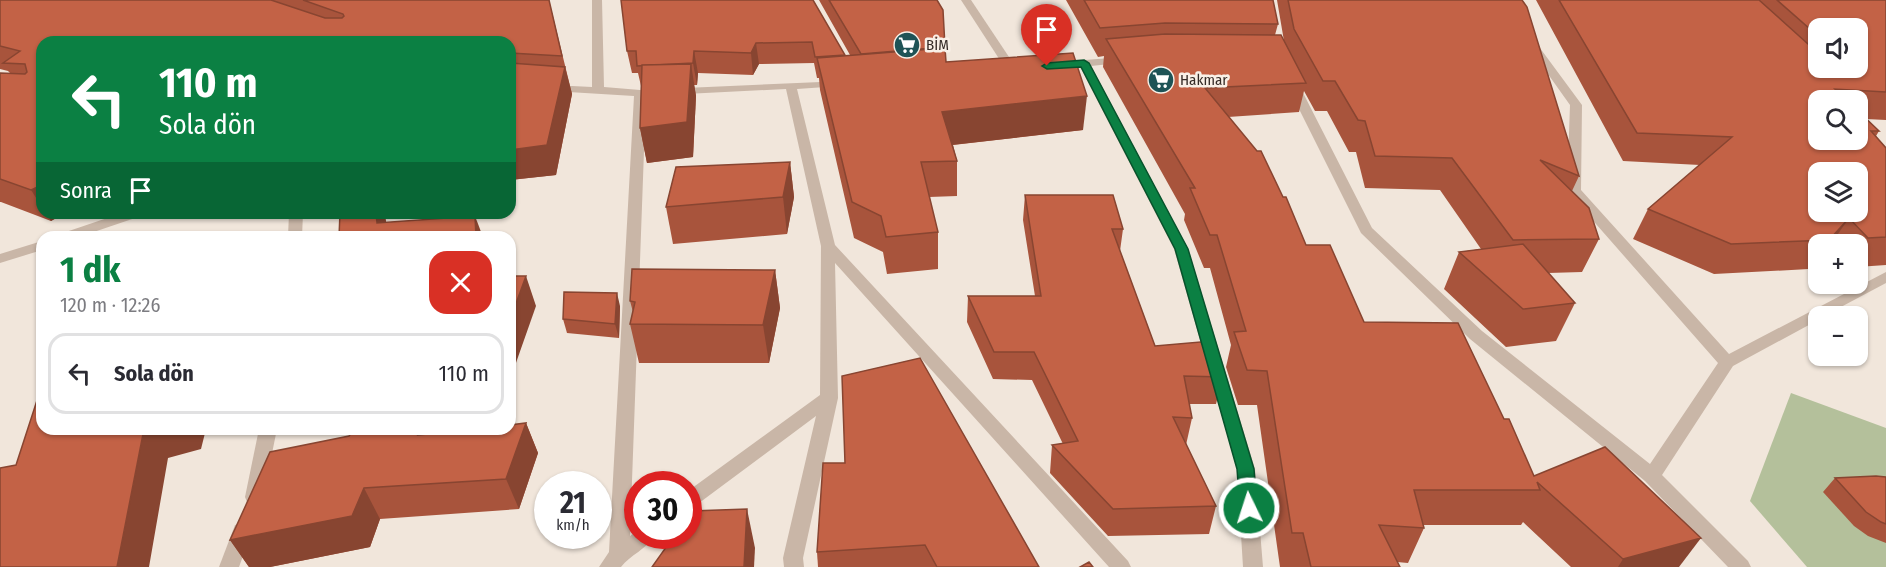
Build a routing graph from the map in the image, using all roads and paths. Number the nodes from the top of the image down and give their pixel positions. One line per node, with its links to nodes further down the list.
1 (597, 0): 12 (street)
2 (966, 0): 8 (street)
3 (1527, 38): 20 (street)
4 (1139, 59): 5 (street)
5 (1084, 63): 6 (street); 30 (street)
6 (1042, 66)
7 (1285, 68): 23 (street)
8 (1010, 69)
9 (858, 82): 11 (street)
10 (543, 87): 12 (street)
11 (791, 87): 13 (street); 16 (street)
12 (598, 90): 13 (street)
13 (640, 93): 26 (street)
14 (118, 219): 15 (street)
15 (83, 231)
16 (828, 246): 21 (street); 29 (street)
17 (36, 247): 18 (street)
18 (0, 259)
19 (1886, 277): 20 (street)
20 (1727, 362): 23 (street)
21 (829, 398): 24 (street); 28 (street)
22 (267, 435): 27 (street)
23 (1652, 476): 31 (street)
24 (702, 491)
25 (628, 549): 26 (street)
26 (614, 561)
27 (229, 567)
28 (794, 567)
29 (1121, 567)
30 (1253, 567)
31 (1741, 567)

